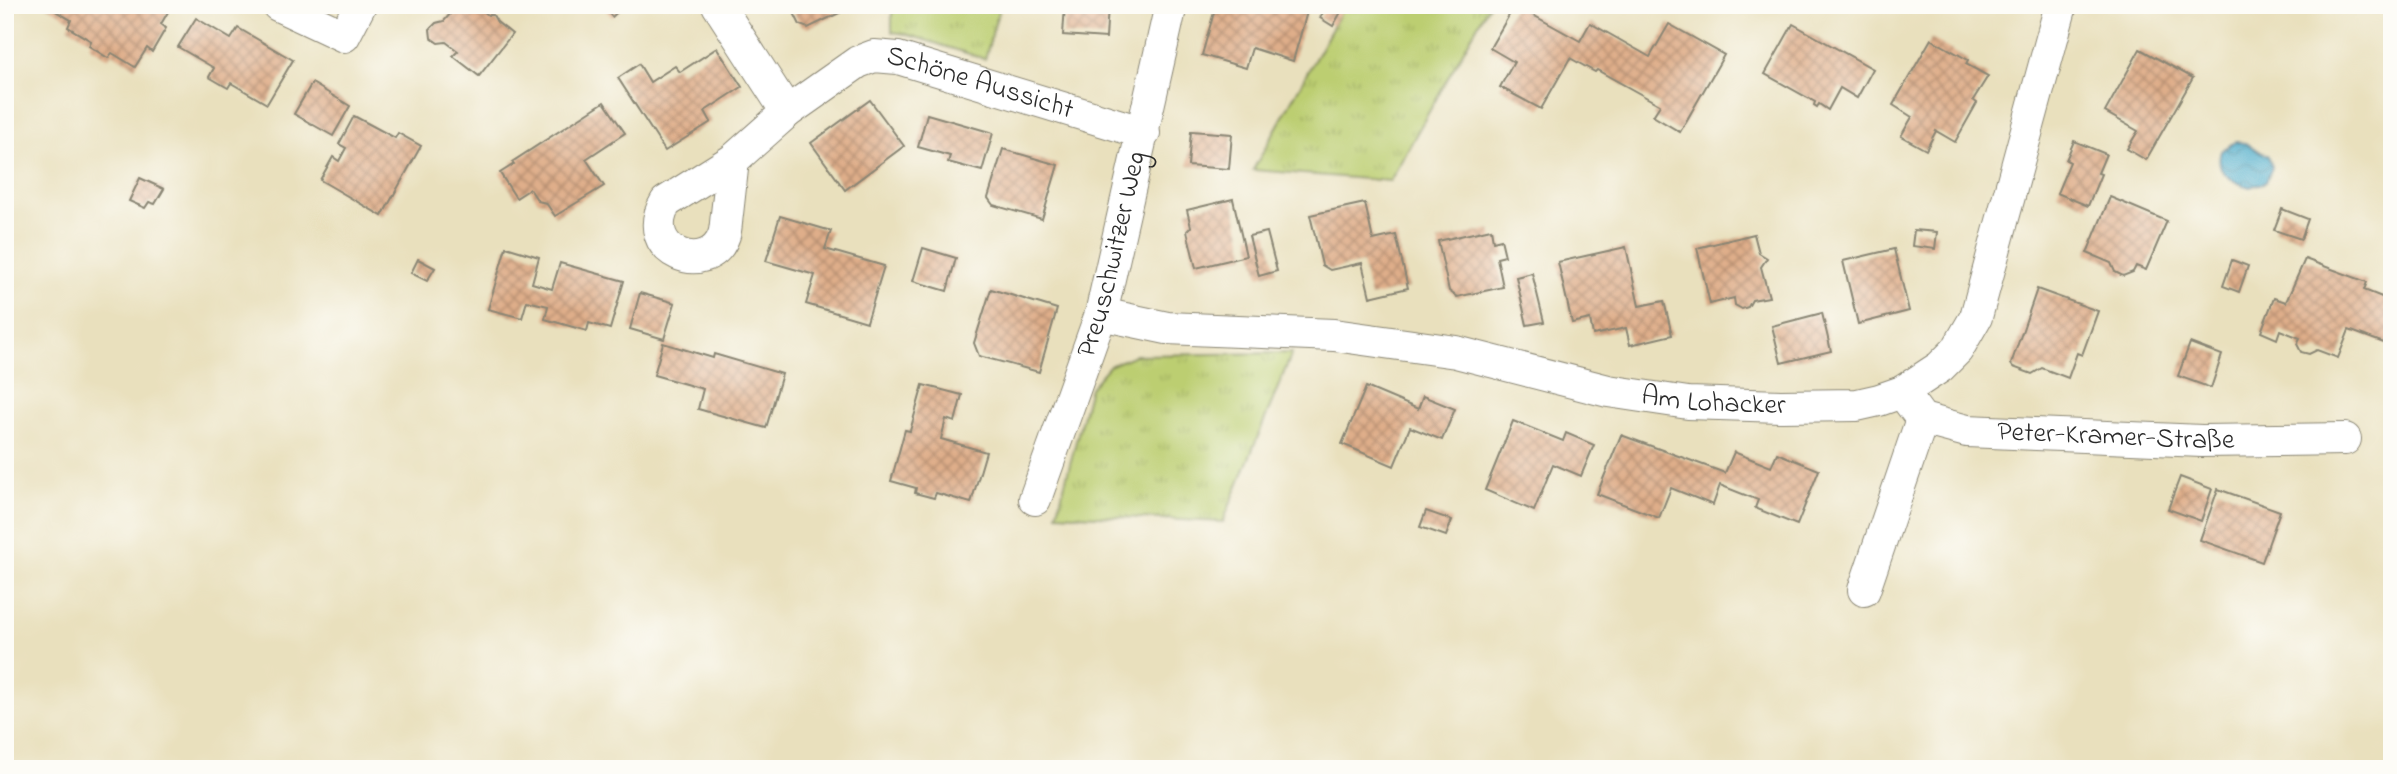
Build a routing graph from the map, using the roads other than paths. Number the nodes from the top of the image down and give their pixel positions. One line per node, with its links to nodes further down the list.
1 (278, 5): 2 (street)
2 (360, 5)
3 (718, 5): 6 (street)
4 (1171, 5): 7 (street, Preuschwitzer Weg)
5 (2061, 5): 10 (street, Am Lohacker)
6 (788, 112): 7 (street, Schöne Aussicht); 8 (street, Schöne Aussicht)
7 (1144, 133): 9 (street, Preuschwitzer Weg)
8 (733, 160)
9 (1101, 314): 10 (street, Am Lohacker); 13 (street, Preuschwitzer Weg)
10 (1902, 392): 11 (street)
11 (1923, 419): 12 (street, Peter-Kramer-Straße); 14 (street)
12 (2345, 439)
13 (1035, 499)
14 (1864, 590)

